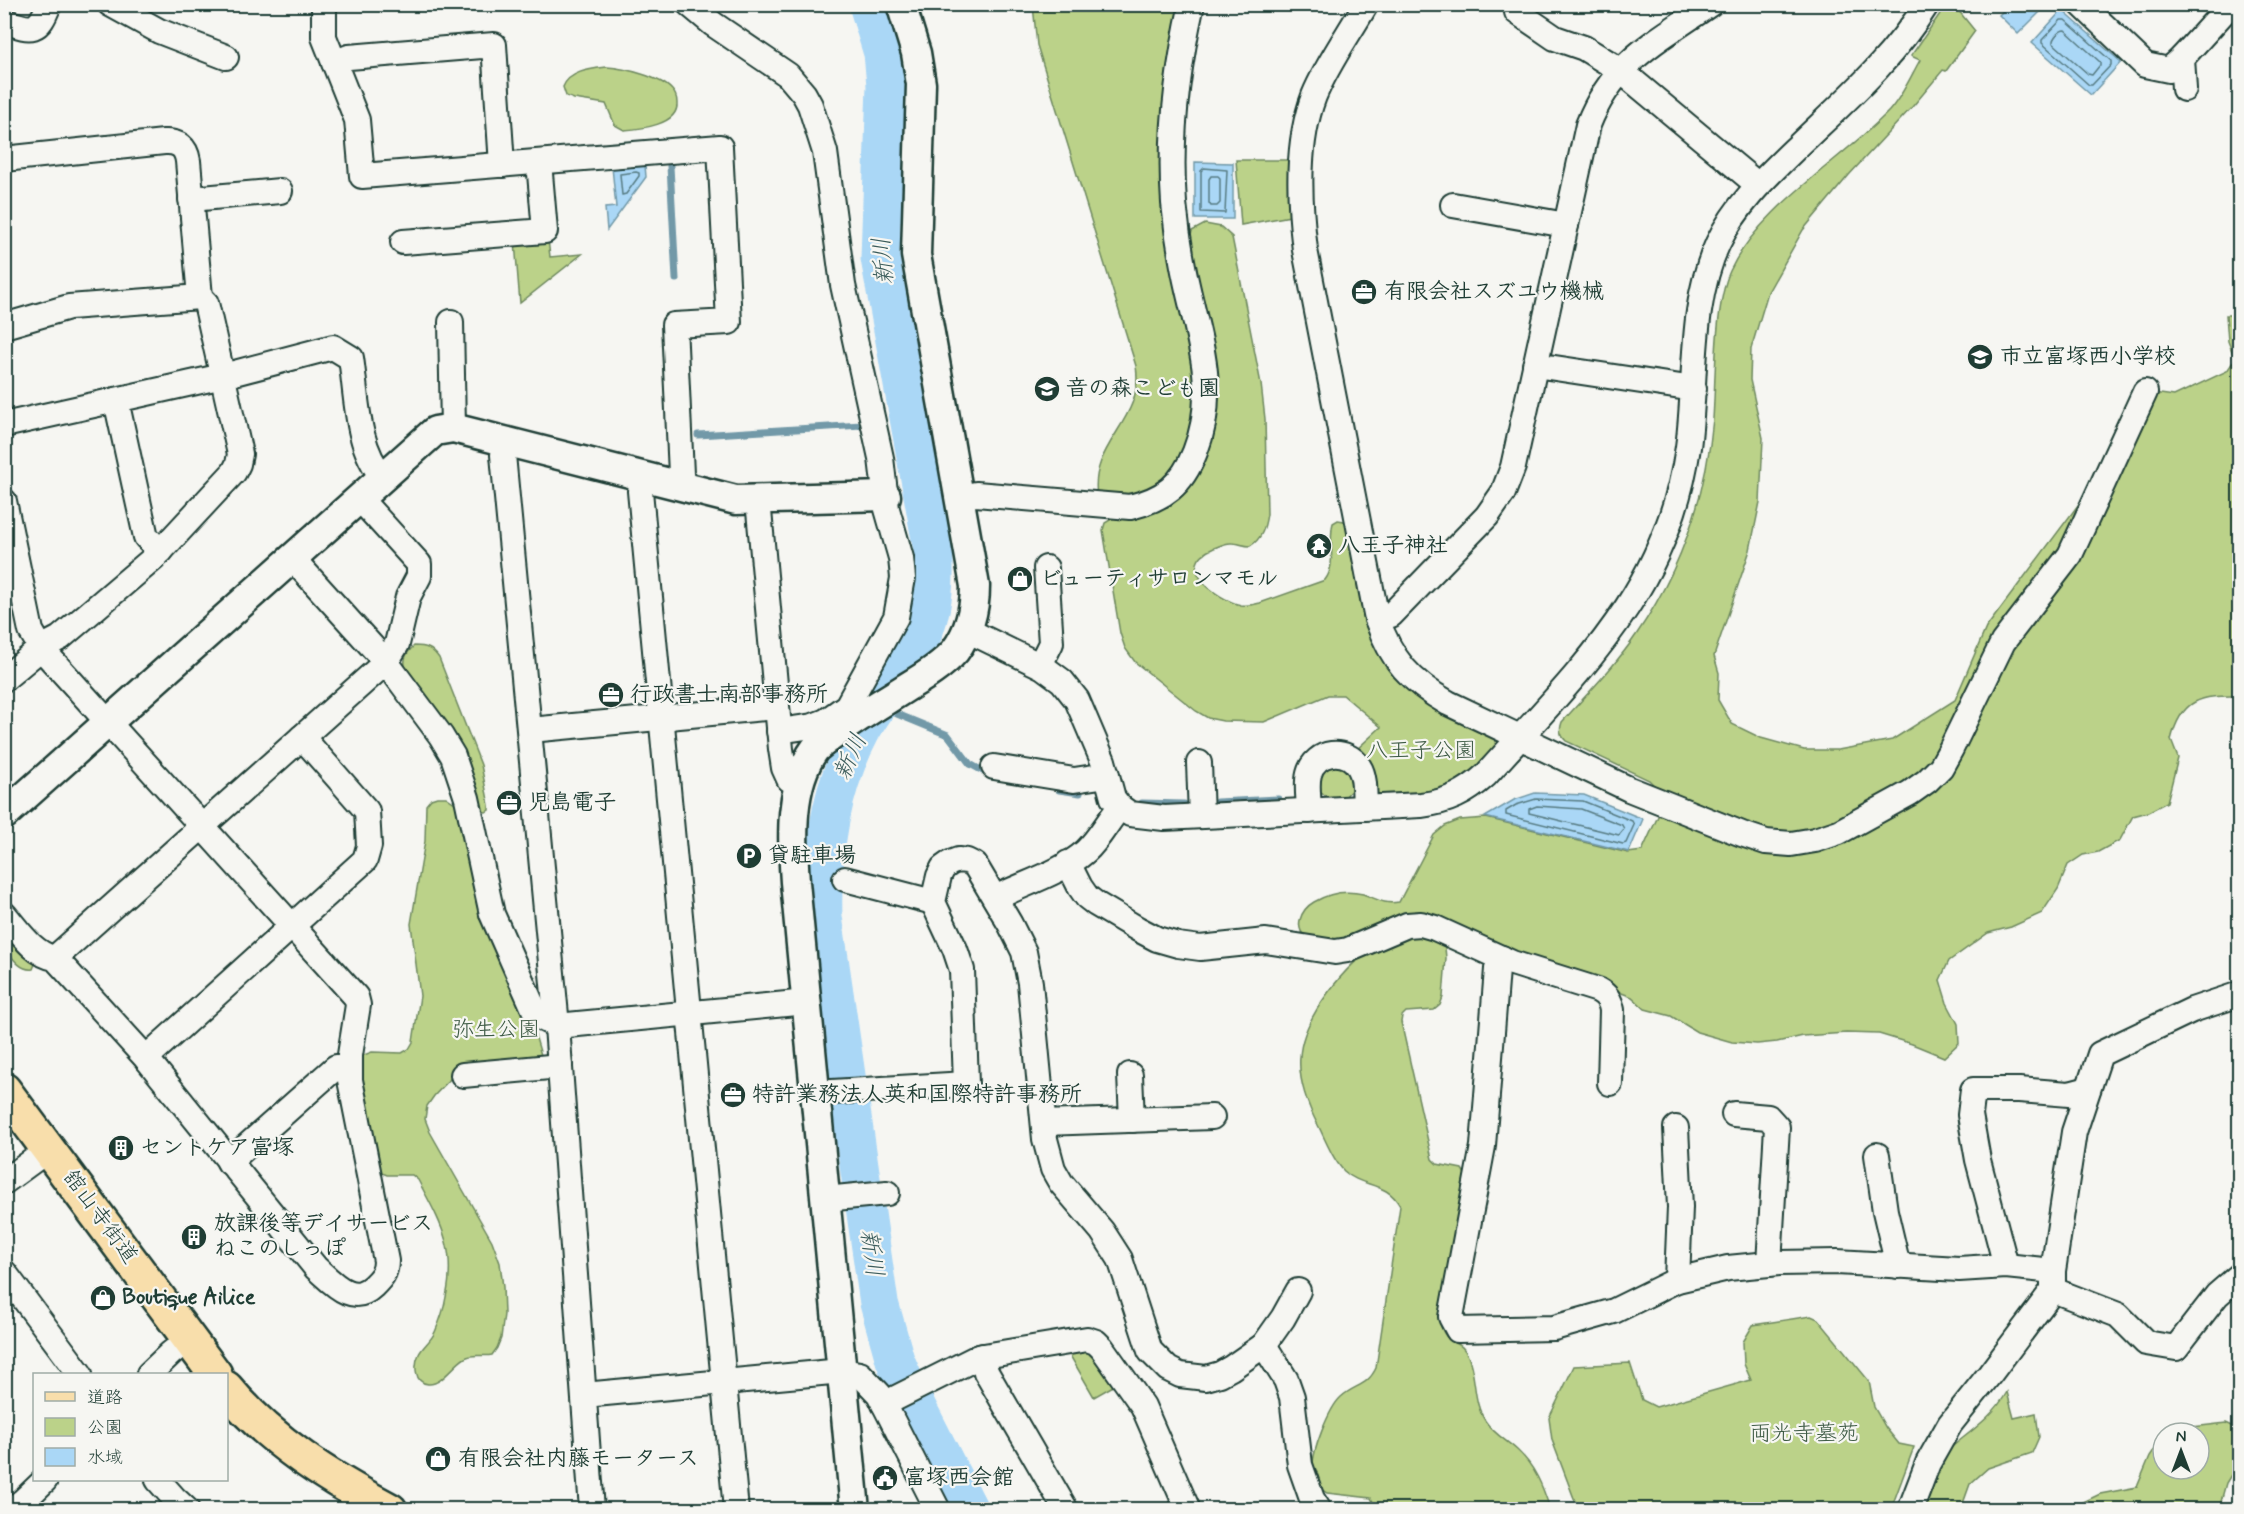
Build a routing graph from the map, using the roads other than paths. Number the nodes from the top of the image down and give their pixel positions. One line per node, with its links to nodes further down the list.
1 (49, 4): 13 (street)
2 (110, 4): 14 (street)
3 (324, 4): 16 (street)
4 (689, 4): 42 (street)
5 (901, 4): 43 (street)
6 (1192, 4): 43 (street)
7 (1366, 4): 51 (street)
8 (1710, 4): 17 (street)
9 (1927, 4): 22 (street)
10 (2081, 4): 15 (street)
11 (2230, 4): 15 (street)
12 (1515, 15): 17 (street)
13 (4, 21)
14 (226, 57)
15 (2182, 58): 18 (street)
16 (334, 63): 21 (street); 21 (street)
17 (1620, 70): 22 (street); 26 (street)
18 (2184, 89)
19 (4, 159): 24 (street)
20 (539, 162): 21 (street); 27 (street); 41 (street)
21 (502, 165)
22 (1758, 185): 33 (street)
23 (280, 191): 24 (street)
24 (191, 199): 28 (street)
25 (1453, 205): 26 (street)
26 (1566, 225): 31 (street)
27 (403, 242)
28 (200, 297): 30 (street); 32 (street)
29 (451, 322): 37 (street)
30 (4, 326)
31 (1535, 365): 33 (street); 51 (street)
32 (223, 376): 35 (street); 39 (street); 47 (street)
33 (1694, 389): 62 (street)
34 (2145, 392): 62 (street)
35 (116, 400): 36 (street); 47 (street)
36 (4, 425)
37 (453, 428): 38 (street); 39 (street)
38 (507, 442): 40 (street); 60 (street)
39 (383, 477): 44 (street)
40 (644, 477): 41 (street); 57 (street)
41 (678, 486): 45 (street)
42 (886, 496): 45 (street); 58 (street)
43 (960, 497): 52 (street)
44 (359, 498): 48 (street); 54 (street)
45 (758, 500): 58 (street)
46 (4, 501): 50 (street)
47 (161, 551): 53 (street)
48 (292, 558): 54 (street); 59 (street)
49 (1046, 568): 55 (street)
50 (12, 573): 53 (street)
51 (1377, 619): 62 (street)
52 (967, 630): 55 (street); 66 (street)
53 (41, 648): 56 (street); 59 (street)
54 (386, 662): 61 (street); 84 (street)
55 (1040, 665): 65 (street)
56 (4, 679)
57 (662, 718): 58 (street); 60 (street); 83 (street)
58 (778, 719): 66 (street)
59 (109, 722): 70 (street); 72 (street)
60 (530, 730): 84 (street)
61 (302, 737): 72 (street); 78 (street)
62 (1520, 737): 68 (street)
63 (1199, 763): 71 (street)
64 (994, 767): 65 (street)
65 (1107, 775): 67 (street)
66 (801, 782): 82 (street)
67 (1120, 807): 71 (street); 73 (street)
68 (1365, 808): 69 (street); 69 (street)
69 (1309, 811): 71 (street)
70 (4, 815)
71 (1201, 816)
72 (203, 826): 78 (street); 79 (street)
73 (1068, 863): 75 (street); 80 (street)
74 (845, 879): 76 (street)
75 (995, 898): 76 (street); 97 (street)
76 (933, 902): 93 (street)
77 (4, 914): 79 (street)
78 (293, 926): 85 (street); 87 (street)
79 (55, 958): 85 (street)
80 (1502, 958): 90 (street); 110 (street)
81 (2240, 994): 91 (street)
82 (807, 1002): 83 (street); 93 (street)
83 (690, 1013): 84 (street); 120 (street)
84 (557, 1026): 86 (street)
85 (146, 1058): 101 (street)
86 (560, 1066): 88 (street); 122 (street)
87 (349, 1067): 101 (street); 101 (street)
88 (463, 1075)
89 (1130, 1075): 96 (street)
90 (1610, 1083)
91 (2088, 1089): 107 (street); 111 (street)
92 (4, 1090): 99 (main road, 舘山寺街道)
93 (825, 1093): 104 (street)
94 (1734, 1114): 105 (street)
95 (1212, 1117): 96 (street)
96 (1132, 1120): 97 (street)
97 (1044, 1123): 114 (street)
98 (1676, 1128): 110 (street)
99 (49, 1149): 102 (street); 113 (main road, 舘山寺街道)
100 (1877, 1155): 106 (street)
101 (229, 1162)
102 (4, 1182)
103 (887, 1193): 104 (street)
104 (835, 1198): 116 (street)
105 (1768, 1264): 106 (street); 110 (street)
106 (1898, 1266): 107 (street)
107 (2006, 1266): 111 (street)
108 (4, 1272): 117 (street)
109 (2240, 1275): 111 (street)
110 (1677, 1280)
111 (2053, 1280): 137 (street)
112 (1298, 1291): 114 (street)
113 (189, 1339): 118 (street); 119 (main road, 舘山寺街道)
114 (1264, 1345): 136 (street)
115 (983, 1356): 123 (street); 134 (street); 135 (street)
116 (842, 1371): 120 (street); 123 (street); 132 (street)
117 (79, 1373)
118 (150, 1373)
119 (214, 1373)
120 (724, 1382): 122 (street); 131 (street)
121 (228, 1390): 129 (main road)
122 (584, 1395): 130 (street)
123 (887, 1403): 133 (street)
124 (43, 1481): 127 (street)
125 (161, 1481): 128 (street)
126 (4, 1499): 127 (street)
127 (12, 1509)
128 (187, 1509)
129 (390, 1509)
130 (592, 1509)
131 (736, 1509)
132 (855, 1509)
133 (938, 1509)
134 (1066, 1509)
135 (1188, 1509)
136 (1319, 1509)
137 (1910, 1509)

